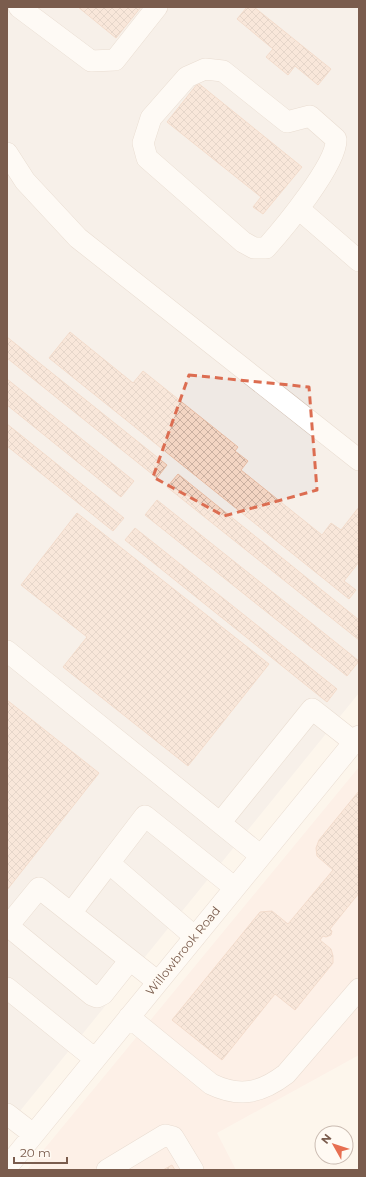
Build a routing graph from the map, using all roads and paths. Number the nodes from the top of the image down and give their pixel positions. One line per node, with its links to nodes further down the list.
1 (19, 7): 2 (street)
2 (157, 7)
3 (7, 153): 6 (street)
4 (299, 209): 4 (street); 5 (street)
5 (359, 261)
6 (359, 460)
7 (7, 651): 9 (street)
8 (356, 739): 9 (street); 10 (street, Willowbrook Road)
9 (220, 822): 10 (street)
10 (261, 856): 12 (street, Willowbrook Road)
11 (108, 863): 12 (street); 13 (street); 15 (street)
12 (235, 888): 15 (street, Willowbrook Road)
13 (71, 913): 14 (street); 16 (street)
14 (7, 927): 16 (street)
15 (195, 937): 17 (street, Willowbrook Road)
16 (130, 960): 17 (street)
17 (158, 982): 20 (street, Willowbrook Road)
18 (7, 988): 21 (street)
19 (359, 989): 20 (street)
20 (129, 1017): 21 (street, Willowbrook Road)
21 (95, 1059): 23 (street, Willowbrook Road)
22 (7, 1114): 23 (street)
23 (34, 1134): 24 (street, Willowbrook Road)
24 (7, 1167)
25 (107, 1170): 26 (street)
26 (193, 1170)

